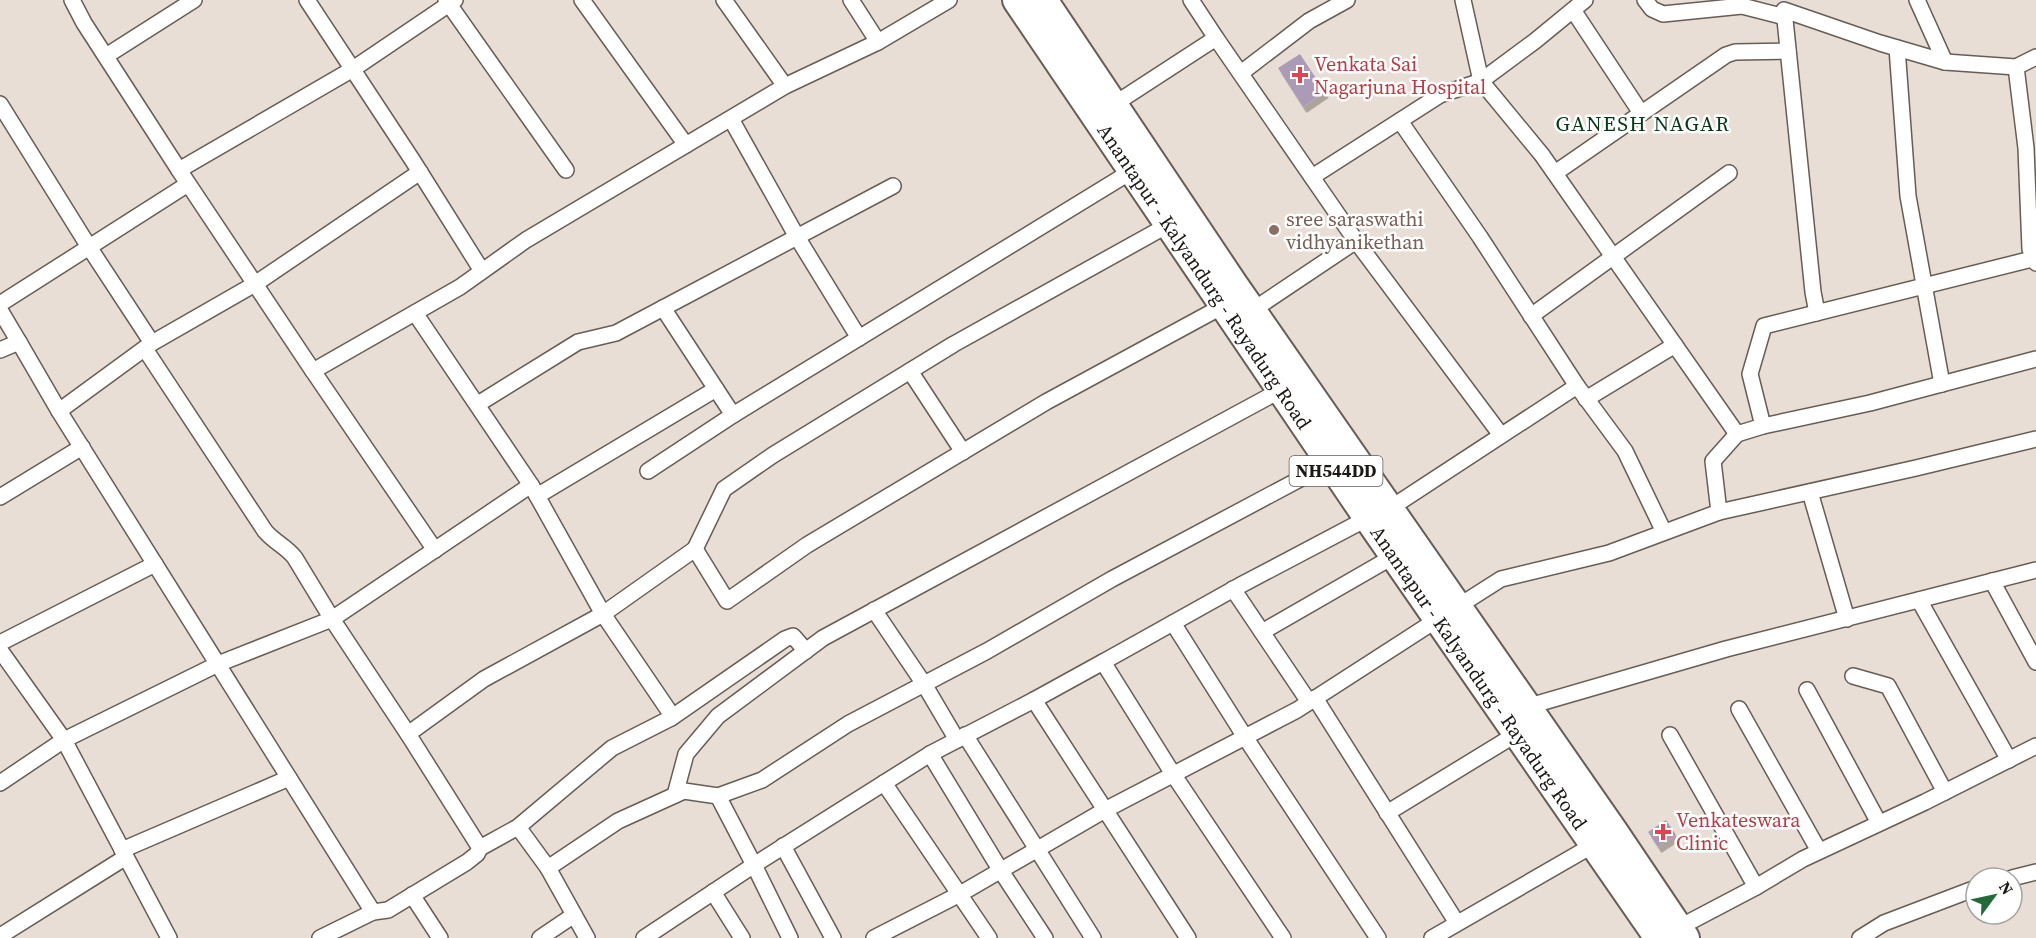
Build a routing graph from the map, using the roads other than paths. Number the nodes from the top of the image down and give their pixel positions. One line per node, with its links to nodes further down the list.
1 (72, 0): 23 (street)
2 (194, 0): 23 (street)
3 (307, 0): 27 (street)
4 (582, 0): 37 (street)
5 (724, 0): 30 (street)
6 (851, 0): 20 (street)
7 (949, 0): 20 (street)
8 (1017, 0): 40 (highway, Anantapur - Kalyandurg - Rayadurg Road / NH544DD)
9 (1043, 0): 32 (highway, Anantapur - Kalyandurg - Rayadurg Road / NH544DD)
10 (1191, 0): 19 (street)
11 (1347, 0): 28 (street)
12 (1463, 0): 29 (street)
13 (1586, 0): 17 (street)
14 (1645, 0): 18 (street)
15 (1917, 0): 25 (street)
16 (450, 1): 27 (street); 39 (street)
17 (1573, 10): 29 (street); 33 (street)
18 (1785, 17): 21 (street); 22 (street)
19 (1216, 38): 28 (street); 32 (street)
20 (878, 42): 30 (street)
21 (1897, 48): 25 (street); 55 (street)
22 (1788, 51): 33 (street); 61 (street)
23 (106, 56): 38 (street)
24 (2036, 57): 26 (street)
25 (1945, 62): 26 (street)
26 (2016, 67): 36 (street)
27 (353, 69): 38 (street); 41 (street)
28 (1241, 73): 44 (street)
29 (1480, 81): 35 (street); 42 (street)
30 (785, 86): 34 (street)
31 (0, 104): 50 (street)
32 (1113, 105): 60 (highway, Anantapur - Kalyandurg - Rayadurg Road / NH544DD)
33 (1641, 113): 42 (street)
34 (731, 119): 37 (street); 48 (street)
35 (1400, 121): 44 (street); 62 (street)
36 (2030, 125): 52 (street)
37 (686, 145): 53 (street)
38 (179, 170): 45 (street)
39 (566, 170)
40 (1132, 171): 47 (highway, Anantapur - Kalyandurg - Rayadurg Road / NH544DD); 63 (street)
41 (420, 172): 53 (street); 54 (street)
42 (1555, 173): 51 (street)
43 (1729, 173): 51 (street)
44 (1312, 177): 49 (street)
45 (188, 184): 50 (street); 54 (street)
46 (893, 186): 48 (street)
47 (1168, 225): 60 (highway, Anantapur - Kalyandurg - Rayadurg Road / NH544DD); 70 (street)
48 (797, 237): 57 (street); 63 (street)
49 (1356, 241): 60 (street); 81 (street)
50 (89, 247): 56 (street); 66 (street)
51 (1613, 258): 62 (street); 65 (street)
52 (2035, 260): 55 (street)
53 (482, 271): 59 (street)
54 (255, 284): 66 (street); 69 (street)
55 (1924, 287): 61 (street); 71 (street)
56 (0, 304)
57 (663, 308): 73 (street); 76 (street)
58 (0, 310): 64 (street)
59 (415, 313): 69 (street); 76 (street)
60 (1236, 313): 74 (highway, Anantapur - Kalyandurg - Rayadurg Road / NH544DD); 84 (street); 91 (highway, Anantapur - Kalyandurg - Rayadurg Road / NH544DD)
61 (1817, 313): 79 (street)
62 (1531, 316): 72 (street)
63 (859, 338): 78 (street)
64 (19, 342): 67 (street); 77 (street)
65 (1675, 345): 75 (street); 80 (street)
66 (148, 346): 77 (street); 104 (street)
67 (0, 350)
68 (2036, 359): 71 (street)
69 (313, 371): 94 (street)
70 (910, 371): 84 (street); 93 (street)
71 (1941, 384): 79 (street)
72 (1577, 386): 75 (street); 81 (street)
73 (716, 388): 78 (street); 87 (street)
74 (1281, 390): 85 (highway, Anantapur - Kalyandurg - Rayadurg Road / NH544DD); 101 (street)
75 (1586, 399): 92 (street)
76 (478, 404): 87 (street)
77 (59, 411): 83 (street)
78 (733, 415): 86 (street)
79 (1763, 426): 80 (street)
80 (1737, 434): 90 (street)
81 (1501, 435): 91 (street)
82 (2036, 439): 88 (street)
83 (82, 447): 89 (street); 96 (street)
84 (963, 452): 93 (street)
85 (1330, 463): 91 (highway, Anantapur - Kalyandurg - Rayadurg Road / NH544DD); 115 (street)
86 (648, 471)
87 (534, 491): 94 (street); 103 (street)
88 (1810, 492): 90 (street); 105 (street)
89 (0, 497)
90 (1719, 512): 92 (street)
91 (1378, 514): 95 (highway, Anantapur - Kalyandurg - Rayadurg Road / NH544DD); 99 (street); 102 (highway, Anantapur - Kalyandurg - Rayadurg Road / NH544DD)
92 (1664, 532): 102 (street)
93 (695, 549): 103 (street)
94 (435, 550): 104 (street)
95 (1394, 556): 102 (highway, Anantapur - Kalyandurg - Rayadurg Road / NH544DD); 107 (street)
96 (155, 564): 108 (street); 113 (street)
97 (2036, 570): 98 (street)
98 (1992, 581): 100 (street); 112 (street)
99 (1233, 589): 106 (street); 107 (street)
100 (1919, 600): 105 (street); 129 (street)
101 (874, 610): 110 (street); 115 (street)
102 (1447, 613): 118 (street); 121 (highway, Anantapur - Kalyandurg - Rayadurg Road / NH544DD)
103 (603, 614): 120 (street); 122 (street)
104 (332, 619): 113 (street); 122 (street)
105 (1847, 619): 121 (street)
106 (1173, 623): 111 (street); 124 (street)
107 (1262, 632): 118 (street)
108 (0, 643)
109 (0, 650): 126 (street)
110 (806, 651): 120 (street); 135 (street)
111 (1103, 662): 117 (street); 130 (street)
112 (2036, 662)
113 (218, 664): 126 (street); 131 (street)
114 (1853, 676): 134 (street)
115 (924, 684): 125 (street); 136 (street)
116 (1807, 690): 139 (street)
117 (1034, 700): 125 (street); 137 (street)
118 (1312, 700): 124 (street); 138 (street)
119 (1739, 709): 145 (street)
120 (671, 718): 140 (street)
121 (1522, 720): 138 (street); 141 (highway, Anantapur - Kalyandurg - Rayadurg Road / NH544DD); 158 (highway, Anantapur - Kalyandurg - Rayadurg Road / NH544DD)
122 (408, 734): 143 (street)
123 (1670, 735): 150 (street)
124 (1245, 736): 130 (street); 175 (street)
125 (961, 738): 128 (street); 144 (street)
126 (64, 740): 132 (street); 146 (street)
127 (2036, 746): 129 (street)
128 (930, 754): 133 (street); 149 (street)
129 (2009, 760): 134 (street)
130 (1173, 774): 137 (street); 174 (street)
131 (289, 778): 146 (street); 155 (street)
132 (0, 783)
133 (884, 783): 142 (street); 153 (street)
134 (1945, 792): 139 (street)
135 (675, 795): 136 (street); 148 (street)
136 (717, 796): 147 (street)
137 (1105, 810): 144 (street); 173 (street)
138 (1387, 813): 157 (street)
139 (1879, 823): 145 (street)
140 (518, 827): 143 (street); 148 (street)
141 (1595, 844): 157 (street); 158 (highway, Anantapur - Kalyandurg - Rayadurg Road / NH544DD)
142 (783, 846): 147 (street); 168 (street)
143 (480, 848): 154 (street)
144 (1038, 849): 149 (street); 172 (street)
145 (1819, 851): 150 (street)
146 (124, 853): 159 (street); 160 (street)
147 (754, 865): 151 (street); 167 (street)
148 (548, 868): 156 (street)
149 (1001, 871): 153 (street); 171 (street)
150 (1756, 887): 158 (street)
151 (713, 892): 165 (street); 166 (street)
152 (1964, 893): 177 (street)
153 (960, 894): 169 (street); 170 (street)
154 (412, 895): 155 (street); 162 (street)
155 (373, 912): 161 (street)
156 (574, 915): 163 (street); 164 (street)
157 (1457, 922): 176 (street)
158 (1674, 935)
159 (0, 936)
160 (169, 938)
161 (320, 938)
162 (440, 938)
163 (540, 938)
164 (587, 938)
165 (644, 938)
166 (742, 938)
167 (790, 938)
168 (833, 938)
169 (874, 938)
170 (989, 938)
171 (1045, 938)
172 (1093, 938)
173 (1188, 938)
174 (1283, 938)
175 (1378, 938)
176 (1432, 938)
177 (1860, 938)

